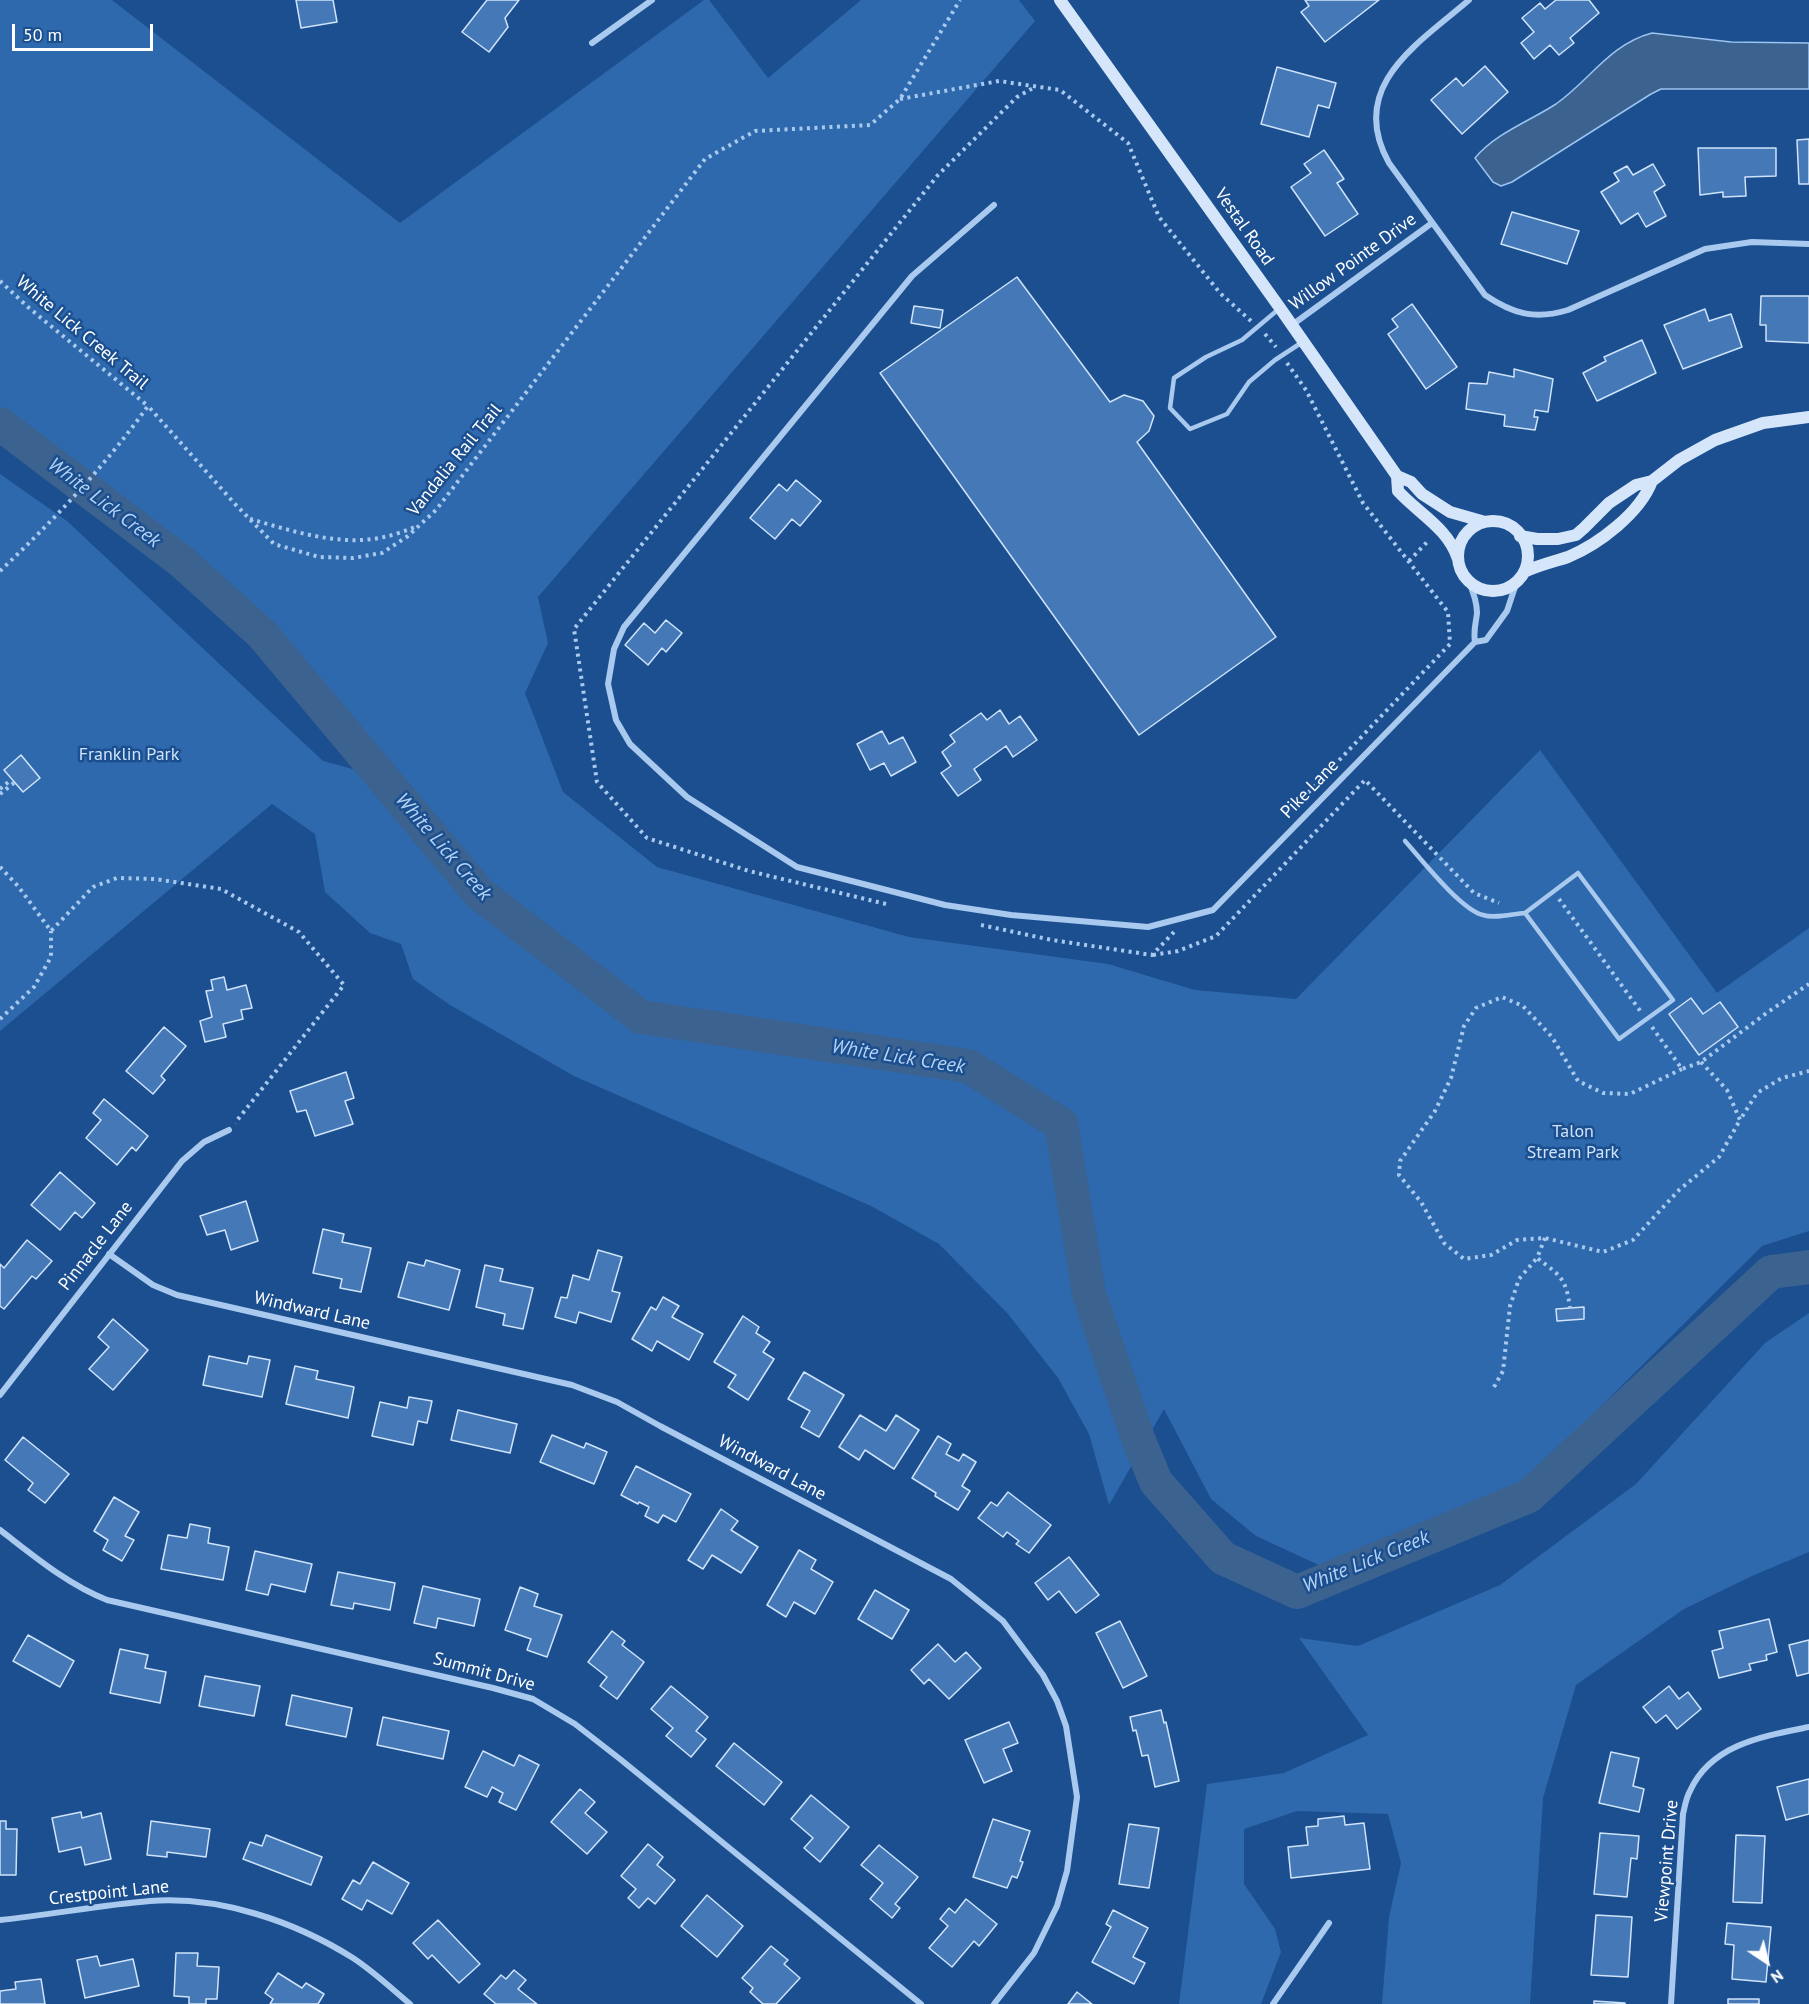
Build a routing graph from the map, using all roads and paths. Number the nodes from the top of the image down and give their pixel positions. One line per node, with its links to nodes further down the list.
1 (652, 0): 5 (street)
2 (960, 0): 7 (path)
3 (1060, 0): 12 (street, Vestal Road)
4 (1469, 0): 9 (street)
5 (592, 44)
6 (1035, 87): 7 (path); 13 (path); 35 (path)
7 (900, 99): 23 (path, Vandalia Rail Trail)
8 (994, 205): 37 (street, Pike Lane)
9 (1432, 224): 10 (street); 14 (street, Willow Pointe Drive)
10 (1809, 244)
11 (0, 280): 17 (path, White Lick Creek Trail)
12 (1280, 308): 14 (street, Vestal Road); 16 (lane)
13 (1252, 322)
14 (1292, 325): 16 (street, Vestal Road)
15 (1261, 330): 32 (path)
16 (1303, 341): 19 (street, Vestal Road)
17 (147, 406): 21 (path, Vandalia Rail Trail); 26 (path)
18 (1809, 417): 20 (street)
19 (1397, 476): 22 (street, Vestal Road); 25 (street, Vestal Road)
20 (1652, 481): 24 (street); 27 (street)
21 (250, 519): 23 (path); 23 (path, Vandalia Rail Trail)
22 (1485, 522): 24 (street); 25 (street)
23 (419, 526)
24 (1520, 536): 27 (street)
25 (1458, 559): 28 (street)
26 (0, 571)
27 (1520, 577): 28 (street); 29 (street, Pike Lane)
28 (1468, 580): 29 (street)
29 (1475, 642): 37 (street, Pike Lane)
30 (0, 789): 31 (path)
31 (0, 794)
32 (1304, 797)
33 (1405, 842): 36 (lane)
34 (0, 867): 39 (path)
35 (889, 905)
36 (1525, 913): 36 (lane)
37 (1190, 916): 41 (path)
38 (971, 922): 41 (path)
39 (51, 931): 43 (path); 47 (path)
40 (1178, 951): 41 (path)
41 (1152, 955)
42 (1809, 984): 46 (path)
43 (0, 1019)
44 (1682, 1069): 48 (path)
45 (1809, 1071): 46 (path)
46 (1740, 1120): 48 (path)
47 (229, 1130): 49 (street, Pinnacle Lane)
48 (1545, 1238): 50 (path)
49 (109, 1254): 53 (street, Pinnacle Lane); 60 (street, Windward Lane)
50 (1536, 1258): 51 (path); 52 (path)
51 (1570, 1308)
52 (1494, 1387)
53 (0, 1395)
54 (0, 1530): 59 (street, Summit Drive)
55 (1809, 1727): 62 (street, Viewpoint Drive)
56 (0, 1920): 58 (street, Crestpoint Lane)
57 (1329, 1923): 61 (street)
58 (410, 2004)
59 (921, 2004)
60 (994, 2004)
61 (1273, 2004)
62 (1671, 2004)

